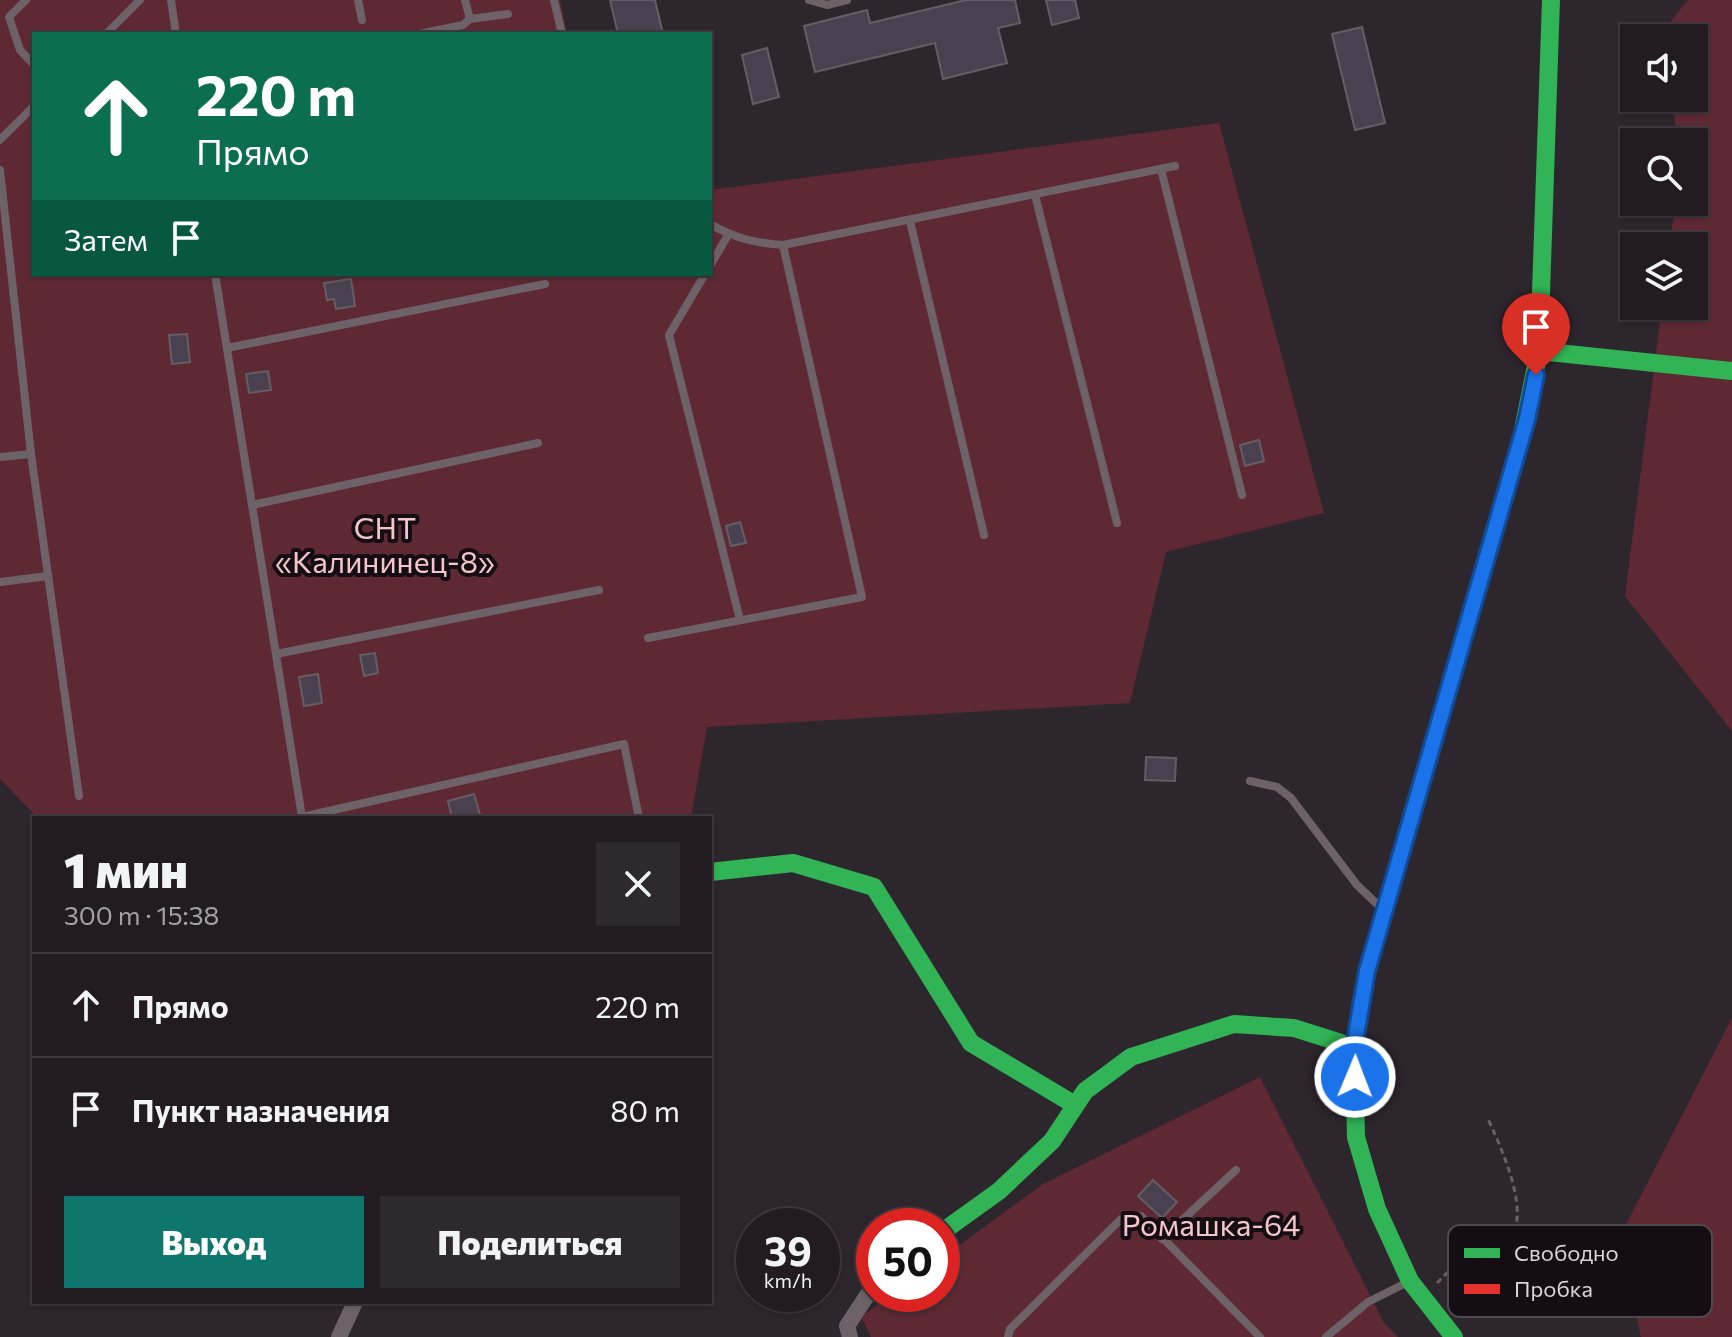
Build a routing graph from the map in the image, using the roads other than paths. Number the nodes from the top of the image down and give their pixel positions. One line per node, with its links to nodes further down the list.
1 (26, 0): 17 (lane)
2 (140, 0): 13 (lane)
3 (171, 0): 14 (lane)
4 (358, 0): 12 (lane)
5 (465, 0): 11 (lane)
6 (554, 0): 16 (lane)
7 (809, 0): 8 (lane)
8 (847, 0)
9 (1551, 0): 33 (main road)
10 (508, 14): 11 (lane)
11 (470, 19): 15 (lane)
12 (362, 20)
13 (108, 32)
14 (176, 32)
15 (429, 32)
16 (562, 32)
17 (32, 63)
18 (32, 108): 19 (lane)
19 (0, 140)
20 (1175, 166): 21 (lane)
21 (1161, 169): 23 (lane); 38 (lane)
22 (0, 170): 36 (lane)
23 (1035, 195): 24 (lane); 40 (lane)
24 (910, 221): 27 (lane); 41 (lane)
25 (712, 225): 26 (lane)
26 (728, 235): 27 (lane); 28 (lane)
27 (783, 245): 45 (lane)
28 (712, 263)
29 (215, 276): 32 (lane)
30 (704, 276): 45 (lane)
31 (545, 284): 32 (lane)
32 (227, 348): 39 (lane)
33 (1539, 351): 34 (main road); 54 (main road)
34 (1732, 371)
35 (538, 443): 39 (lane)
36 (31, 454): 37 (lane); 42 (lane)
37 (0, 457)
38 (1242, 495)
39 (252, 505): 47 (lane)
40 (1117, 523)
41 (984, 535)
42 (48, 576): 43 (lane); 49 (lane)
43 (0, 582)
44 (599, 590): 47 (lane)
45 (740, 620): 46 (lane)
46 (648, 638)
47 (276, 654): 50 (lane)
48 (1250, 781): 54 (lane)
49 (79, 796)
50 (302, 816)
51 (306, 816): 52 (lane)
52 (639, 816)
53 (712, 872): 56 (main road)
54 (1384, 910): 55 (main road)
55 (1354, 1047): 56 (main road); 60 (main road)
56 (1075, 1105): 58 (main road)
57 (1236, 1170): 59 (lane)
58 (960, 1219)
59 (1162, 1239): 65 (lane); 66 (lane)
60 (1410, 1281): 67 (lane); 68 (main road)
61 (354, 1304): 63 (street)
62 (856, 1312): 64 (street)
63 (339, 1337)
64 (850, 1337)
65 (1008, 1337)
66 (1260, 1337)
67 (1326, 1337)
68 (1454, 1337)

